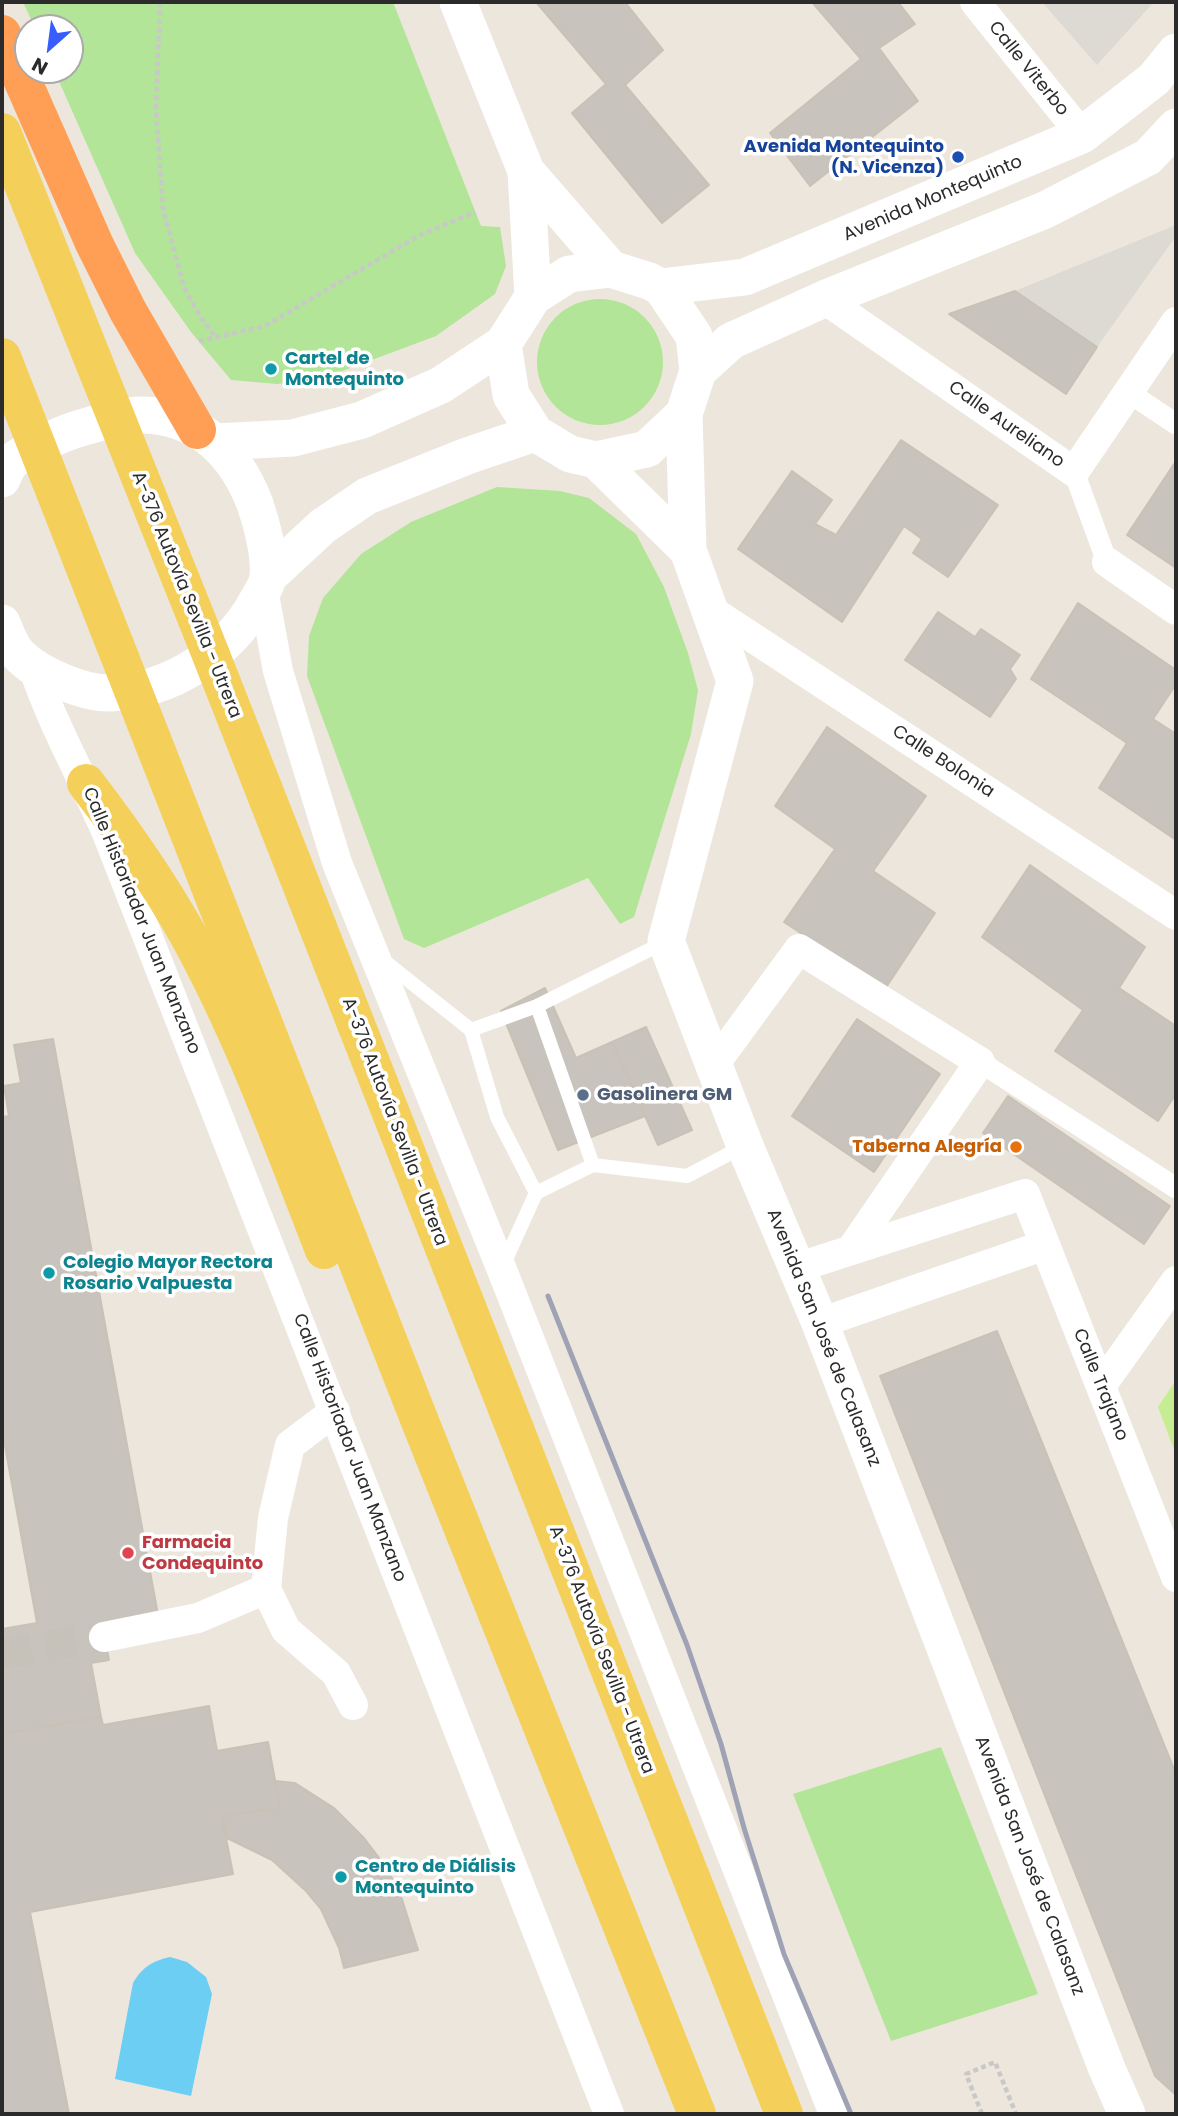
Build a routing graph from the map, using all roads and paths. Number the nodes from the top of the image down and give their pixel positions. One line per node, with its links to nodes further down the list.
1 (160, 2): 16 (path)
2 (458, 2): 9 (street)
3 (975, 2): 8 (street, Calle Viterbo)
4 (2, 34): 26 (highway)
5 (1176, 52): 8 (street, Avenida Montequinto)
6 (1176, 127): 14 (street)
7 (2, 132): 23 (main road, A-376 Autovía Sevilla - Utrera)
8 (1082, 135): 12 (street, Avenida Montequinto)
9 (526, 171): 11 (street); 13 (street)
10 (475, 212): 16 (path)
11 (611, 269): 12 (street); 13 (street)
12 (662, 288): 20 (street)
13 (533, 297): 18 (street)
14 (824, 299): 20 (street); 29 (street, Calle Aureliano)
15 (1176, 322): 21 (street, Calle Aureliano)
16 (216, 337): 17 (path)
17 (199, 341)
18 (503, 344): 25 (street); 26 (street)
19 (2, 357): 28 (main road)
20 (698, 371): 22 (street)
21 (1128, 392): 24 (street); 29 (street, Calle Aureliano)
22 (684, 414): 27 (street); 30 (street)
23 (116, 418): 26 (street); 28 (street); 36 (main road, A-376 Autovía Sevilla - Utrera)
24 (1176, 424)
25 (535, 433): 27 (street); 32 (street)
26 (207, 436): 32 (street)
27 (596, 460): 30 (street)
28 (12, 463): 37 (main road)
29 (1074, 472): 31 (street)
30 (688, 551): 33 (street)
31 (1107, 562): 34 (street)
32 (265, 583): 36 (street); 41 (street)
33 (709, 609): 39 (street, Calle Bolonia); 40 (street)
34 (1176, 610)
35 (13, 649): 37 (street); 38 (street, Calle Historiador Juan Manzano)
36 (211, 655): 37 (street); 65 (main road, A-376 Autovía Sevilla - Utrera)
37 (134, 691): 58 (main road)
38 (86, 783): 57 (street, Calle Historiador Juan Manzano); 58 (main road)
39 (1176, 915)
40 (666, 941): 42 (lane); 45 (street, Avenida San José de Calasanz)
41 (371, 950): 43 (lane); 53 (street)
42 (537, 1006): 43 (lane); 47 (lane)
43 (471, 1030): 49 (lane)
44 (980, 1062): 45 (street); 48 (street); 51 (street)
45 (714, 1065): 46 (street, Avenida San José de Calasanz)
46 (746, 1146): 47 (lane); 52 (street, Avenida San José de Calasanz)
47 (593, 1165): 49 (lane)
48 (1176, 1188)
49 (536, 1193): 53 (lane)
50 (1045, 1244): 51 (street, Calle Trajano); 55 (street); 56 (street, Calle Trajano)
51 (851, 1250): 52 (street)
52 (796, 1268): 55 (street, Avenida San José de Calasanz)
53 (502, 1270): 66 (street)
54 (1176, 1281): 56 (street)
55 (820, 1323): 69 (street, Avenida San José de Calasanz)
56 (1101, 1386): 59 (street, Calle Trajano)
57 (335, 1411): 60 (street); 63 (street, Calle Historiador Juan Manzano)
58 (419, 1419): 64 (main road)
59 (1176, 1577)
60 (266, 1588): 61 (street); 62 (street)
61 (104, 1637)
62 (353, 1705)
63 (609, 2114)
64 (697, 2114)
65 (784, 2114)
66 (834, 2114)
67 (982, 2114): 68 (path)
68 (1016, 2114)
69 (1127, 2114)

